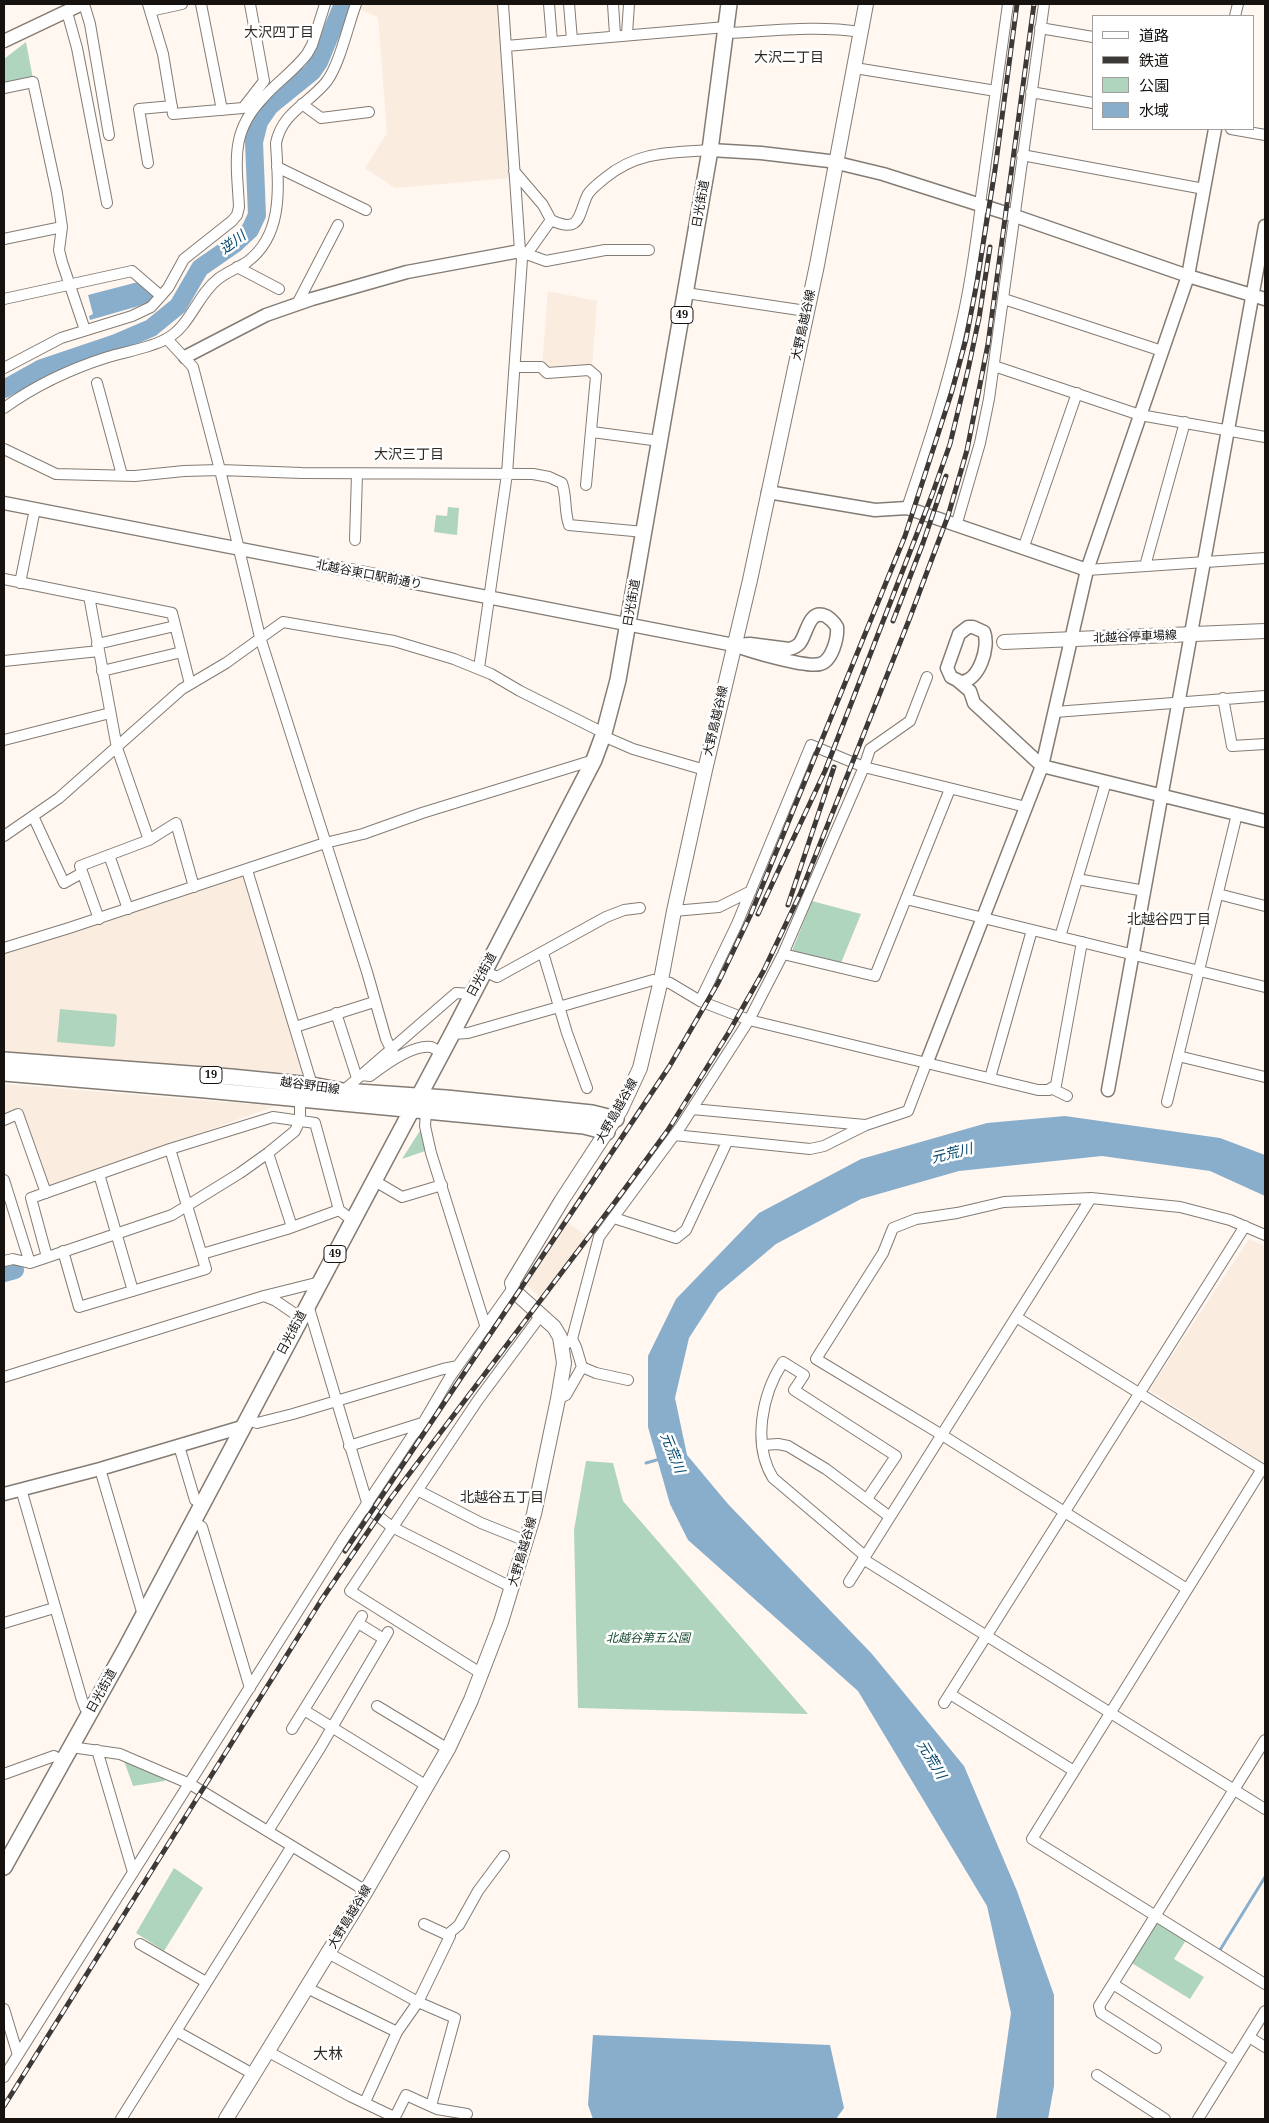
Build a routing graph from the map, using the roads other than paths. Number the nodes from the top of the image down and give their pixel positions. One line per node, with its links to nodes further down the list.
1 (83, 4): 17 (street); 39 (street)
2 (182, 4): 16 (street)
3 (201, 4): 35 (street)
4 (250, 4): 35 (street)
5 (324, 4): 65 (street)
6 (356, 4): 33 (street)
7 (503, 4): 27 (street)
8 (549, 4): 26 (street)
9 (569, 4): 24 (street)
10 (613, 4): 22 (street)
11 (629, 4): 21 (street)
12 (729, 4): 19 (main road, 日光街道 / 49)
13 (866, 4): 20 (main road, 大野島越谷線)
14 (1008, 4): 30 (street)
15 (1044, 4): 18 (street)
16 (149, 7): 34 (street)
17 (63, 10): 25 (street); 48 (street)
18 (1040, 28): 23 (street); 31 (street)
19 (726, 30): 20 (street); 21 (street); 41 (main road, 日光街道 / 49)
20 (861, 32): 28 (main road, 大野島越谷線)
21 (627, 34): 22 (street)
22 (615, 35): 24 (street)
23 (1092, 37)
24 (572, 40): 26 (street)
25 (4, 41)
26 (552, 42): 27 (street)
27 (506, 46): 46 (street)
28 (855, 68): 30 (street); 44 (main road, 大野島越谷線)
29 (4, 88): 55 (street)
30 (996, 91): 49 (street)
31 (1031, 92): 32 (street); 42 (street)
32 (1092, 103)
33 (302, 104): 36 (street); 45 (street)
34 (172, 106): 35 (street); 43 (street)
35 (222, 110)
36 (369, 112)
37 (1215, 130): 47 (street)
38 (1237, 130): 40 (street)
39 (109, 135)
40 (1265, 135)
41 (710, 150): 44 (street); 52 (street); 63 (main road, 日光街道 / 49)
42 (1022, 156): 47 (street); 51 (street)
43 (148, 163)
44 (837, 163): 49 (street); 70 (main road, 大野島越谷線)
45 (277, 167): 50 (street); 59 (street)
46 (514, 171): 52 (street); 58 (street)
47 (1204, 189): 60 (street)
48 (107, 203)
49 (981, 205): 51 (street); 95 (street)
50 (366, 210)
51 (1015, 216): 60 (street); 67 (street)
52 (551, 220): 58 (street)
53 (338, 225): 69 (street)
54 (1265, 226): 64 (street)
55 (62, 227): 56 (street); 61 (street)
56 (4, 239)
57 (649, 250): 58 (street)
58 (523, 253): 69 (street); 76 (street)
59 (237, 267): 62 (street); 72 (street)
60 (1188, 276): 64 (street); 73 (street)
61 (71, 285): 65 (street); 66 (street); 71 (street)
62 (280, 289)
63 (686, 293): 70 (street); 86 (main road, 日光街道 / 49)
64 (1252, 295): 68 (street); 83 (street)
65 (161, 296): 71 (street)
66 (4, 299)
67 (1004, 299): 73 (street); 75 (street)
68 (1265, 299)
69 (297, 304): 74 (street)
70 (806, 311): 93 (main road, 大野島越谷線)
71 (85, 330): 77 (street)
72 (166, 340): 74 (street); 80 (street)
73 (1162, 351): 81 (street)
74 (184, 357): 88 (street)
75 (994, 366): 79 (street); 97 (street)
76 (515, 367): 84 (street); 90 (street)
77 (4, 368)
78 (97, 382): 91 (street)
79 (1077, 393): 81 (street); 101 (street)
80 (4, 408)
81 (1140, 415): 82 (street); 105 (street)
82 (1185, 422): 83 (street); 104 (street)
83 (1229, 430): 85 (street); 103 (street)
84 (592, 432): 86 (street); 92 (street)
85 (1265, 437)
86 (660, 441): 98 (main road, 日光街道 / 49)
87 (4, 449): 91 (street)
88 (220, 470): 89 (street); 91 (street); 100 (street)
89 (357, 474): 90 (street); 99 (street)
90 (507, 474): 98 (street); 109 (street)
91 (122, 476)
92 (586, 484)
93 (768, 492): 95 (street); 118 (main road, 大野島越谷線)
94 (4, 503): 96 (street, 北越谷東口駅前通り)
95 (907, 508): 97 (street)
96 (35, 509): 100 (street, 北越谷東口駅前通り); 107 (street)
97 (956, 526): 101 (street)
98 (644, 532): 110 (main road, 日光街道 / 49)
99 (355, 540)
100 (238, 549): 109 (street, 北越谷東口駅前通り); 115 (street)
101 (1023, 549): 105 (street)
102 (1265, 558): 103 (street)
103 (1204, 562): 104 (street); 114 (street)
104 (1145, 566): 105 (street)
105 (1087, 570): 116 (street)
106 (4, 579): 107 (street)
107 (20, 582): 108 (street)
108 (88, 596): 111 (street); 119 (street)
109 (488, 598): 110 (street, 北越谷東口駅前通り); 123 (street)
110 (627, 625): 118 (street, 北越谷東口駅前通り); 135 (main road, 日光街道 / 49)
111 (175, 626): 119 (street); 120 (street)
112 (1265, 631): 114 (main road, 北越谷停車場線)
113 (984, 632): 117 (street); 121 (street); 127 (street)
114 (1191, 635): 116 (main road, 北越谷停車場線); 132 (street)
115 (260, 637): 123 (street); 128 (street); 152 (street)
116 (1071, 640): 117 (main road, 北越谷停車場線); 133 (street)
117 (1004, 642): 121 (street)
118 (734, 645): 118 (street); 142 (main road, 大野島越谷線)
119 (98, 648): 122 (street); 124 (street)
120 (182, 652): 124 (street); 128 (street)
121 (984, 653): 125 (street)
122 (4, 661)
123 (479, 668): 135 (street)
124 (102, 671): 134 (street)
125 (974, 676): 127 (street); 129 (street)
126 (927, 677): 141 (street)
127 (957, 680): 129 (street)
128 (190, 684): 138 (street)
129 (970, 691): 140 (street)
130 (1265, 696): 131 (street)
131 (1223, 698): 132 (street); 137 (street)
132 (1178, 702): 133 (street); 145 (street)
133 (1056, 712): 140 (street)
134 (110, 714): 136 (street); 138 (street)
135 (604, 734): 139 (main road, 日光街道 / 49); 142 (street)
136 (4, 740)
137 (1265, 744)
138 (117, 748): 148 (street); 151 (street)
139 (594, 760): 152 (street); 175 (main road, 日光街道 / 49)
140 (1042, 766): 143 (street); 146 (street)
141 (864, 767): 144 (street); 158 (street); 173 (street)
142 (705, 770): 165 (main road, 大野島越谷線)
143 (1106, 782): 145 (street); 156 (street)
144 (950, 789): 146 (street); 161 (street)
145 (1162, 795): 147 (street); 159 (street)
146 (1026, 807): 167 (street)
147 (1237, 814): 149 (street); 160 (street)
148 (33, 816): 150 (street); 155 (street)
149 (1265, 821)
150 (4, 836)
151 (149, 840): 153 (street); 157 (street)
152 (325, 843): 154 (street); 181 (street)
153 (110, 855): 155 (street); 164 (street)
154 (247, 870): 157 (street); 185 (street)
155 (82, 873): 166 (street)
156 (1077, 879): 159 (street); 169 (street)
157 (194, 887): 164 (street)
158 (751, 891): 165 (street); 180 (street)
159 (1144, 891): 174 (street)
160 (1218, 894): 162 (street); 176 (street)
161 (906, 899): 167 (street); 173 (street)
162 (1265, 906)
163 (640, 908): 172 (street)
164 (128, 909): 166 (street)
165 (674, 912): 177 (main road, 大野島越谷線)
166 (99, 918): 171 (street)
167 (984, 918): 168 (street); 191 (street)
168 (1032, 930): 169 (street); 195 (street)
169 (1060, 937): 170 (street)
170 (1082, 942): 174 (street); 198 (street)
171 (4, 948)
172 (544, 953): 175 (street); 182 (street)
173 (783, 954): 184 (street)
174 (1133, 955): 176 (street); 199 (street)
175 (484, 971): 179 (main road, 日光街道 / 49)
176 (1199, 971): 178 (street); 189 (street)
177 (661, 980): 180 (street); 182 (street); 207 (main road, 大野島越谷線)
178 (1265, 987)
179 (472, 994): 186 (main road, 日光街道 / 49); 188 (street)
180 (700, 1001): 184 (street)
181 (374, 1002): 183 (street); 188 (street)
182 (560, 1006): 186 (street); 197 (street)
183 (336, 1013): 185 (street); 193 (street)
184 (749, 1020): 191 (street); 205 (street)
185 (295, 1027): 196 (street)
186 (452, 1034): 187 (main road, 日光街道 / 49)
187 (442, 1052): 188 (street); 201 (main road, 日光街道 / 49)
188 (393, 1053): 193 (street)
189 (1178, 1056): 194 (street); 204 (street)
190 (4, 1060): 196 (main road, 越谷野田線 / 19)
191 (926, 1064): 195 (street); 210 (street)
192 (4, 1073): 203 (main road, 越谷野田線 / 19)
193 (359, 1076): 200 (street)
194 (1265, 1077)
195 (990, 1078): 198 (street)
196 (312, 1086): 200 (main road, 越谷野田線 / 19)
197 (587, 1088)
198 (1052, 1090): 202 (street)
199 (1108, 1090)
200 (343, 1091): 201 (main road, 越谷野田線 / 19)
201 (418, 1096): 206 (main road, 日光街道 / 49); 207 (main road, 越谷野田線 / 19)
202 (1067, 1096)
203 (300, 1100): 206 (main road, 越谷野田線 / 19); 209 (street)
204 (1167, 1102)
205 (692, 1108): 210 (street); 212 (street)
206 (418, 1111): 211 (main road, 越谷野田線 / 19); 217 (main road, 日光街道 / 49); 219 (street)
207 (616, 1119): 211 (main road, 大野島越谷線)
208 (4, 1120): 220 (street)
209 (300, 1120): 214 (street); 215 (street); 224 (street)
210 (866, 1126): 213 (street)
211 (607, 1132): 237 (main road, 大野島越谷線)
212 (674, 1135): 213 (street); 225 (street)
213 (727, 1142): 225 (street)
214 (170, 1149): 216 (street); 223 (street)
215 (268, 1153): 223 (street); 227 (street)
216 (100, 1174): 220 (street); 229 (street)
217 (373, 1180): 219 (street); 226 (main road, 日光街道 / 49)
218 (4, 1182): 222 (street)
219 (442, 1185): 243 (street)
220 (46, 1193): 233 (street)
221 (1091, 1198): 228 (street); 242 (street); 254 (street)
222 (7, 1202): 235 (street)
223 (188, 1205): 229 (street); 232 (street)
224 (339, 1210): 226 (street); 227 (street)
225 (614, 1218): 244 (street)
226 (352, 1220): 236 (main road, 日光街道 / 49)
227 (292, 1226): 232 (street)
228 (1245, 1226): 230 (street); 249 (street)
229 (117, 1233): 231 (street); 238 (street)
230 (1265, 1235)
231 (63, 1251): 233 (street); 238 (street)
232 (202, 1254): 238 (street)
233 (47, 1257): 235 (street)
234 (4, 1261): 235 (street)
235 (30, 1263)
236 (320, 1282): 239 (street); 240 (main road, 日光街道 / 49)
237 (512, 1288): 241 (main road, 大野島越谷線); 243 (street)
238 (133, 1291)
239 (264, 1296): 240 (street); 247 (street)
240 (304, 1311): 251 (street); 252 (main road, 日光街道 / 49)
241 (541, 1315): 244 (main road, 大野島越谷線); 261 (street)
242 (1016, 1317): 249 (street); 254 (street)
243 (486, 1328): 245 (street)
244 (567, 1343): 246 (street); 250 (main road, 大野島越谷線)
245 (458, 1366): 251 (street); 253 (street)
246 (582, 1367): 248 (street); 250 (street)
247 (4, 1377)
248 (628, 1380)
249 (1140, 1392): 259 (street); 266 (street)
250 (558, 1399): 270 (main road, 大野島越谷線)
251 (336, 1401): 252 (street); 257 (street)
252 (245, 1423): 256 (street); 265 (main road, 日光街道 / 49)
253 (423, 1423): 257 (street); 264 (street)
254 (942, 1434): 266 (street); 267 (street)
255 (763, 1444): 263 (street); 263 (street); 271 (street)
256 (179, 1446): 258 (street); 265 (street)
257 (349, 1446): 264 (street)
258 (100, 1469): 260 (street); 276 (street)
259 (1264, 1470): 274 (street)
260 (21, 1489): 262 (street); 275 (street)
261 (419, 1491): 269 (street); 270 (street)
262 (4, 1492)
263 (867, 1499): 267 (street)
264 (366, 1503): 269 (street); 280 (street)
265 (202, 1504): 268 (main road, 日光街道 / 49)
266 (1065, 1512): 274 (street); 278 (street)
267 (890, 1516): 271 (street)
268 (192, 1521): 276 (main road, 日光街道 / 49); 280 (street)
269 (392, 1527): 273 (street); 279 (street)
270 (526, 1541): 273 (main road, 大野島越谷線)
271 (864, 1557): 272 (street); 278 (street)
272 (849, 1582)
273 (513, 1588): 279 (main road, 大野島越谷線)
274 (1188, 1589): 284 (street)
275 (54, 1608): 277 (street); 283 (street)
276 (143, 1615): 283 (main road, 日光街道 / 49)
277 (4, 1623)
278 (987, 1636): 284 (street); 292 (street)
279 (482, 1674): 289 (main road, 大野島越谷線)
280 (250, 1688): 294 (street)
281 (377, 1706): 289 (street)
282 (304, 1710): 285 (street); 285 (street); 286 (street)
283 (91, 1711): 288 (main road, 日光街道 / 49)
284 (1110, 1713): 292 (street); 296 (street)
285 (331, 1728): 295 (street); 298 (street)
286 (292, 1729)
287 (1265, 1740): 296 (street)
288 (71, 1747): 290 (street); 291 (main road, 日光街道 / 49)
289 (448, 1749): 295 (main road, 大野島越谷線)
290 (96, 1750): 294 (street); 302 (street)
291 (63, 1761): 293 (street); 301 (main road, 日光街道 / 49)
292 (1074, 1771): 304 (street)
293 (4, 1774)
294 (190, 1784): 298 (street); 302 (street)
295 (427, 1786): 303 (main road, 大野島越谷線)
296 (1234, 1790): 297 (street); 304 (street)
297 (1265, 1809)
298 (268, 1831): 299 (street)
299 (292, 1846): 303 (street); 309 (street)
300 (504, 1856): 306 (street)
301 (4, 1867)
302 (133, 1872): 322 (street)
303 (366, 1891): 308 (main road, 大野島越谷線)
304 (1156, 1915): 310 (street); 311 (street)
305 (424, 1924): 306 (street)
306 (447, 1935): 313 (street)
307 (140, 1944): 309 (street)
308 (328, 1953): 312 (main road, 大野島越谷線); 313 (street)
309 (206, 1982): 316 (street)
310 (1113, 1984): 320 (street); 323 (street)
311 (1265, 1984)
312 (307, 1988): 317 (street); 321 (main road, 大野島越谷線)
313 (418, 2002): 317 (street); 328 (street)
314 (4, 2009): 322 (street)
315 (1265, 2011): 318 (street)
316 (176, 2031): 324 (street); 331 (street)
317 (397, 2032): 327 (street)
318 (1249, 2037): 319 (street); 323 (street)
319 (1265, 2047)
320 (1156, 2048)
321 (267, 2051): 324 (main road, 大野島越谷線); 327 (street)
322 (18, 2055): 326 (street)
323 (1234, 2061): 334 (street)
324 (253, 2074): 332 (main road, 大野島越谷線)
325 (1096, 2075): 333 (street)
326 (4, 2077)
327 (365, 2102): 330 (street)
328 (431, 2106): 329 (street); 330 (street)
329 (467, 2114)
330 (394, 2118)
331 (121, 2119)
332 (226, 2119)
333 (1165, 2119)
334 (1198, 2119)

